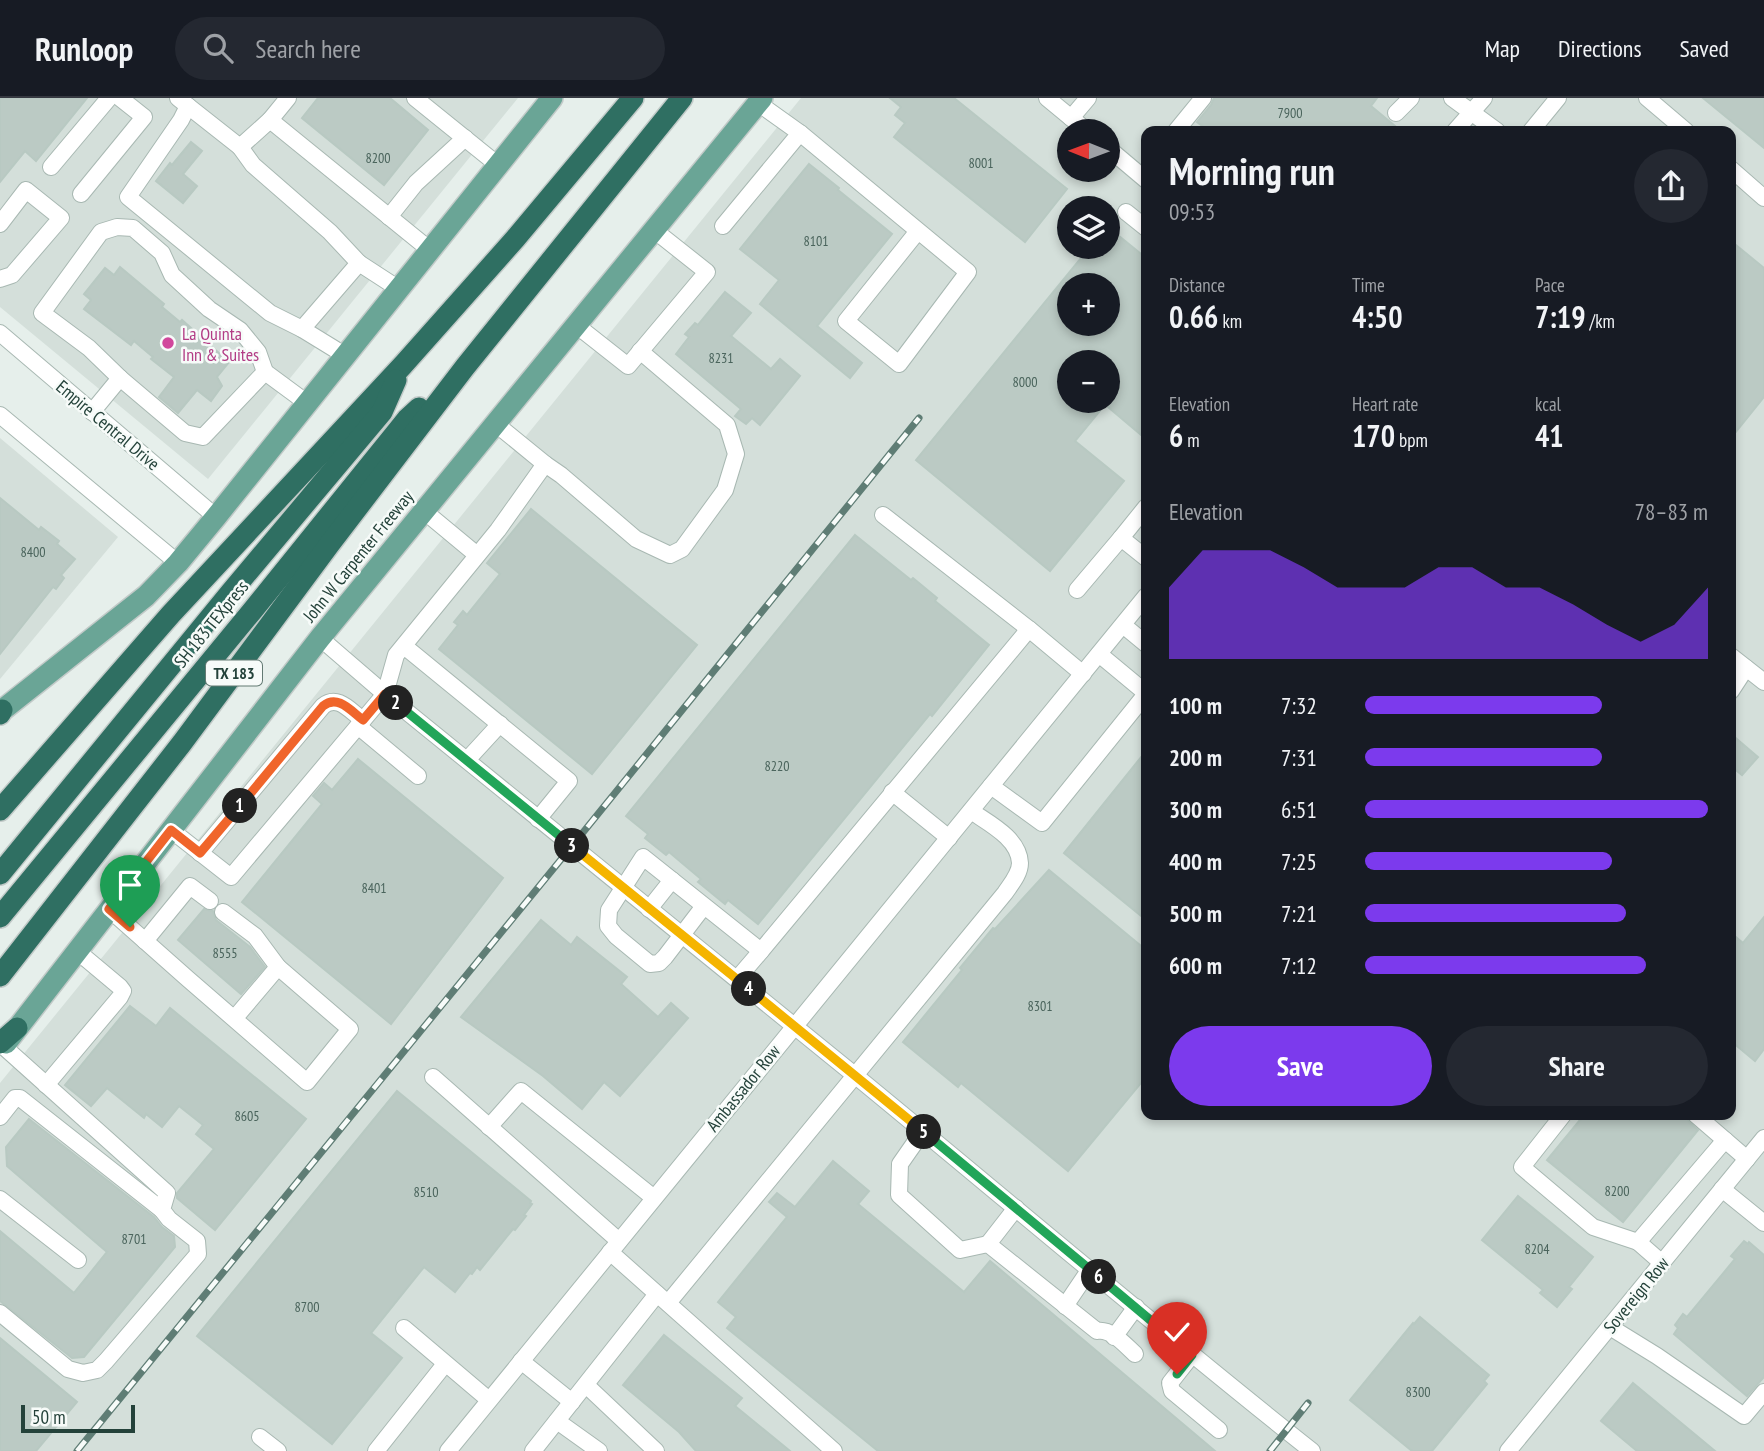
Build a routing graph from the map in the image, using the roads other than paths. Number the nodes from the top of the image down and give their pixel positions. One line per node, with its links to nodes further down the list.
1 (109, 98): 32 (street)
2 (120, 98): 35 (street)
3 (288, 98): 21 (street)
4 (415, 98): 28 (street)
5 (552, 98): 31 (main road)
6 (633, 98): 53 (highway)
7 (682, 98): 54 (highway, John W Carpenter Freeway / TX 183)
8 (1047, 98): 20 (street)
9 (1088, 98): 20 (street)
10 (1203, 98): 22 (street)
11 (1411, 98): 19 (street)
12 (1452, 98): 18 (street)
13 (1484, 98): 18 (street)
14 (1647, 98): 26 (street)
15 (760, 100): 27 (street); 42 (main road, John W Carpenter Freeway)
16 (1553, 100): 25 (street)
17 (183, 102): 29 (street); 49 (street)
18 (1471, 112): 23 (street); 24 (street)
19 (1396, 113)
20 (1071, 118)
21 (270, 120): 29 (street); 38 (street)
22 (1180, 126)
23 (1459, 126)
24 (1490, 126)
25 (1535, 126)
26 (1680, 126)
27 (800, 134): 41 (street); 43 (street)
28 (465, 138): 31 (street); 38 (street)
29 (240, 148): 45 (street)
30 (1120, 158): 34 (street)
31 (498, 165): 44 (main road)
32 (51, 167)
33 (1736, 173): 36 (street)
34 (1141, 176)
35 (81, 194)
36 (1764, 198)
37 (1126, 212): 40 (street)
38 (389, 217): 44 (street)
39 (0, 224): 46 (street)
40 (1141, 224)
41 (723, 226)
42 (654, 230): 48 (main road, John W Carpenter Freeway); 51 (street)
43 (918, 231): 43 (street)
44 (430, 250): 47 (main road)
45 (359, 263): 47 (street); 49 (street)
46 (0, 279)
47 (399, 289): 52 (main road)
48 (576, 325): 51 (street); 60 (main road, John W Carpenter Freeway)
49 (302, 329): 52 (street)
50 (0, 333): 58 (street, Empire Central Drive)
51 (640, 351): 61 (street)
52 (345, 356): 57 (main road)
53 (403, 365): 93 (highway); 99 (highway, SH 183 TEXpress)
54 (465, 367): 105 (highway, SH 183 TEXpress); 111 (highway, John W Carpenter Freeway / TX 183)
55 (265, 373): 56 (street); 56 (street); 57 (street)
56 (120, 378): 58 (street)
57 (307, 403): 65 (main road)
58 (92, 412): 65 (street, Empire Central Drive)
59 (0, 415): 69 (street)
60 (496, 424): 61 (street); 62 (main road, John W Carpenter Freeway)
61 (545, 464): 68 (street)
62 (424, 511): 68 (street); 74 (main road, John W Carpenter Freeway)
63 (1141, 513): 66 (street)
64 (883, 514): 73 (street)
65 (216, 517): 69 (main road)
66 (1121, 538): 67 (street); 70 (street)
67 (1141, 554)
68 (477, 555): 76 (street)
69 (178, 563): 86 (main road)
70 (1077, 590)
71 (1141, 602): 72 (street, Ambassador Row)
72 (1123, 625): 75 (street); 77 (street, Ambassador Row)
73 (1029, 629): 80 (street); 92 (street)
74 (320, 638): 84 (street); 96 (main road, John W Carpenter Freeway)
75 (1141, 639)
76 (404, 646): 84 (street); 88 (street)
77 (1099, 654): 80 (street, Ambassador Row); 83 (street)
78 (1736, 660): 79 (street)
79 (1746, 668): 81 (street); 82 (street)
80 (1083, 674): 91 (street, Ambassador Row)
81 (1764, 682)
82 (1736, 683)
83 (1141, 690)
84 (385, 694): 87 (street); 89 (street)
85 (1141, 700): 91 (street)
86 (1, 712)
87 (360, 723): 90 (street); 98 (street); 98 (street)
88 (500, 724): 89 (street); 95 (street)
89 (467, 760): 95 (street)
90 (418, 776)
91 (991, 786): 94 (street, Ambassador Row)
92 (892, 792): 97 (street); 109 (street)
93 (0, 810)
94 (971, 811): 97 (street, Ambassador Row); 117 (street)
95 (538, 819): 101 (street)
96 (171, 830): 98 (street); 103 (main road, John W Carpenter Freeway)
97 (948, 838): 114 (street, Ambassador Row)
98 (200, 853)
99 (0, 874)
100 (672, 880): 101 (street); 102 (street); 104 (street)
101 (624, 888): 104 (street); 106 (street)
102 (704, 906): 106 (street); 109 (street)
103 (109, 909): 107 (street); 108 (main road, John W Carpenter Freeway)
104 (649, 909): 106 (street)
105 (0, 917)
106 (682, 935): 112 (street)
107 (145, 941): 110 (street); 113 (street)
108 (77, 951): 115 (main road, John W Carpenter Freeway); 119 (street)
109 (761, 951): 112 (street)
110 (278, 967): 113 (street); 113 (street)
111 (0, 976)
112 (737, 979): 114 (street)
113 (234, 1019)
114 (794, 1026): 117 (street); 129 (street, Ambassador Row)
115 (17, 1028): 116 (highway)
116 (1, 1046): 119 (street)
117 (855, 1075): 124 (street); 140 (street)
118 (433, 1077): 123 (street)
119 (46, 1085): 132 (street)
120 (0, 1117): 132 (street)
121 (1559, 1120): 134 (street)
122 (1702, 1120): 126 (street)
123 (489, 1127): 129 (street); 136 (street)
124 (923, 1131): 131 (street); 135 (street)
125 (1764, 1139): 127 (street, Sovereign Row)
126 (1725, 1140): 127 (street); 134 (street)
127 (1747, 1159): 128 (street, Sovereign Row)
128 (1722, 1189): 133 (street); 138 (street, Sovereign Row)
129 (654, 1198): 136 (street, Ambassador Row)
130 (0, 1199): 137 (street)
131 (1016, 1208): 135 (street); 139 (street)
132 (162, 1210): 143 (street)
133 (1764, 1223)
134 (1638, 1242): 138 (street)
135 (988, 1244): 141 (street)
136 (615, 1246): 140 (street); 149 (street, Ambassador Row)
137 (78, 1260)
138 (1662, 1263): 144 (street, Sovereign Row)
139 (1090, 1269): 141 (street); 142 (street)
140 (663, 1298): 151 (street); 164 (street)
141 (1065, 1306): 146 (street)
142 (1136, 1307): 146 (street); 148 (street)
143 (0, 1313)
144 (1610, 1327): 152 (street); 166 (street, Sovereign Row)
145 (404, 1328): 150 (street)
146 (1114, 1337): 147 (street)
147 (1135, 1354)
148 (1192, 1355): 156 (street); 165 (street)
149 (522, 1361): 153 (street, Ambassador Row); 154 (street)
150 (445, 1364): 153 (street); 159 (street)
151 (586, 1385): 154 (street); 163 (street)
152 (1764, 1392)
153 (489, 1401): 160 (street, Ambassador Row)
154 (572, 1402): 155 (street)
155 (557, 1421): 161 (street); 162 (street)
156 (1220, 1430)
157 (260, 1437): 158 (street)
158 (278, 1451)
159 (376, 1451)
160 (448, 1451)
161 (533, 1451)
162 (599, 1451)
163 (656, 1451)
164 (834, 1451)
165 (1312, 1451)
166 (1508, 1451)

